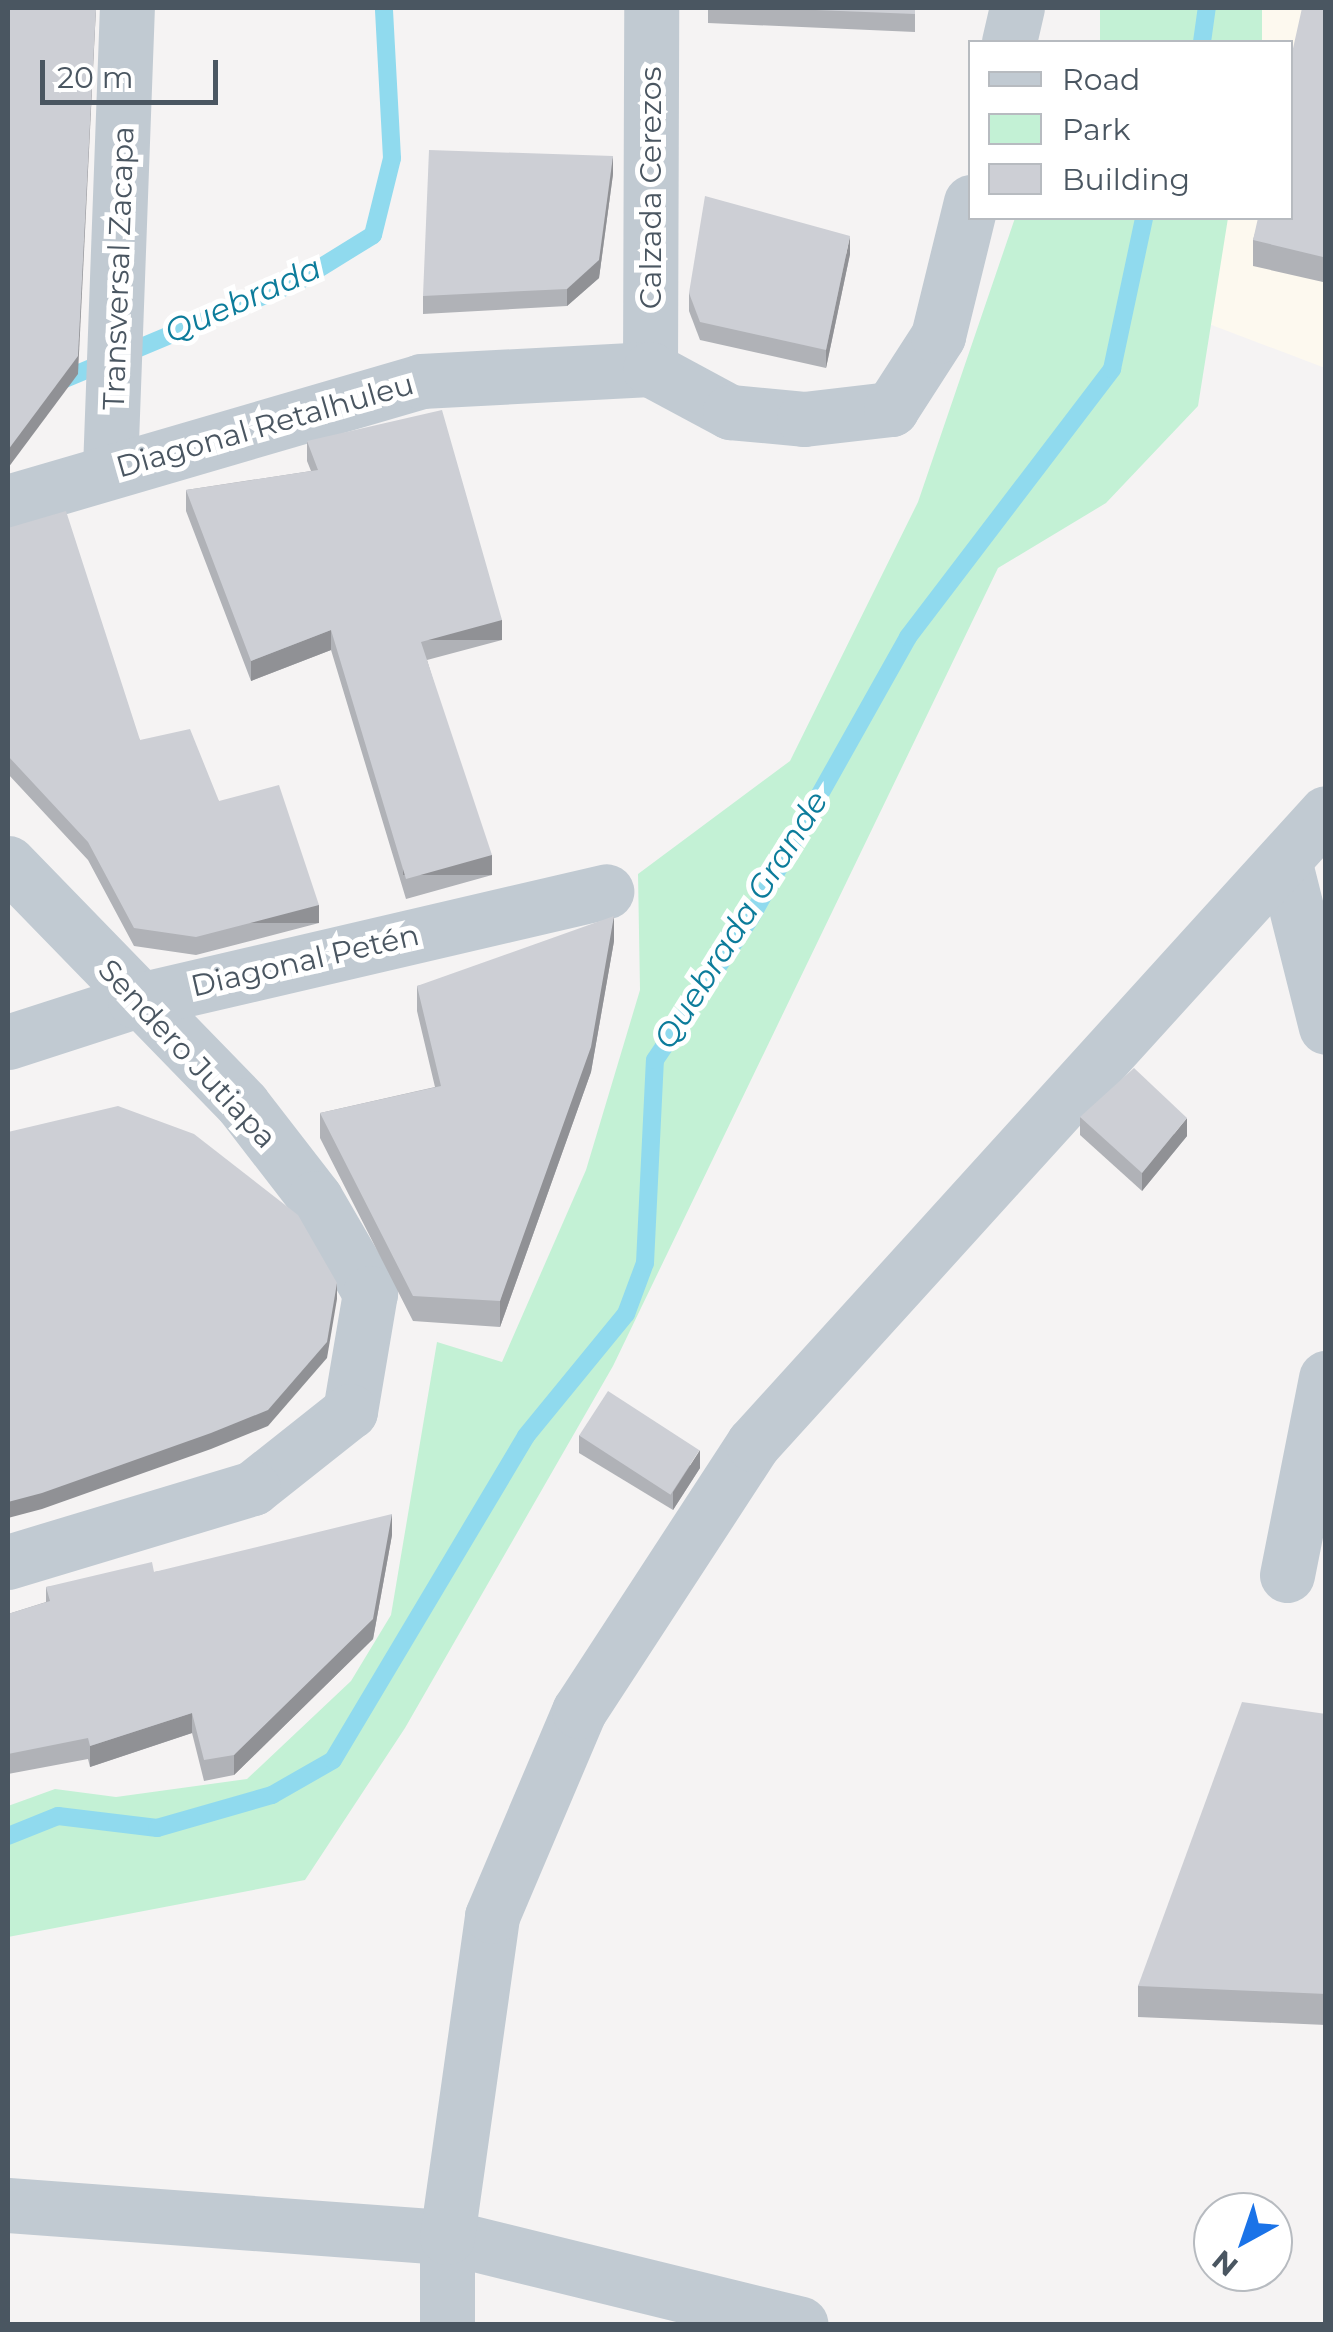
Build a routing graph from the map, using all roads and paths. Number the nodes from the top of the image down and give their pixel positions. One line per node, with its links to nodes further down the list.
1 (127, 8): 7 (street, Transversal Zacapa)
2 (651, 8): 6 (street, Calzada Cerezos)
3 (1017, 8): 4 (street)
4 (1009, 40)
5 (968, 210): 6 (street)
6 (650, 369): 7 (street, Diagonal Retalhuleu)
7 (110, 469): 8 (street, Diagonal Retalhuleu)
8 (8, 502)
9 (1326, 813): 10 (street)
10 (1284, 860): 14 (street); 20 (street)
11 (8, 862): 13 (street, Sendero Jutiapa)
12 (606, 891): 13 (street, Diagonal Petén)
13 (135, 1001): 15 (street, Diagonal Petén); 17 (street, Sendero Jutiapa)
14 (1326, 1028)
15 (8, 1042)
16 (1326, 1378): 18 (street)
17 (8, 1562)
18 (1287, 1575)
19 (8, 2205): 20 (street)
20 (447, 2237): 21 (street); 22 (street)
21 (447, 2324)
22 (800, 2324)

